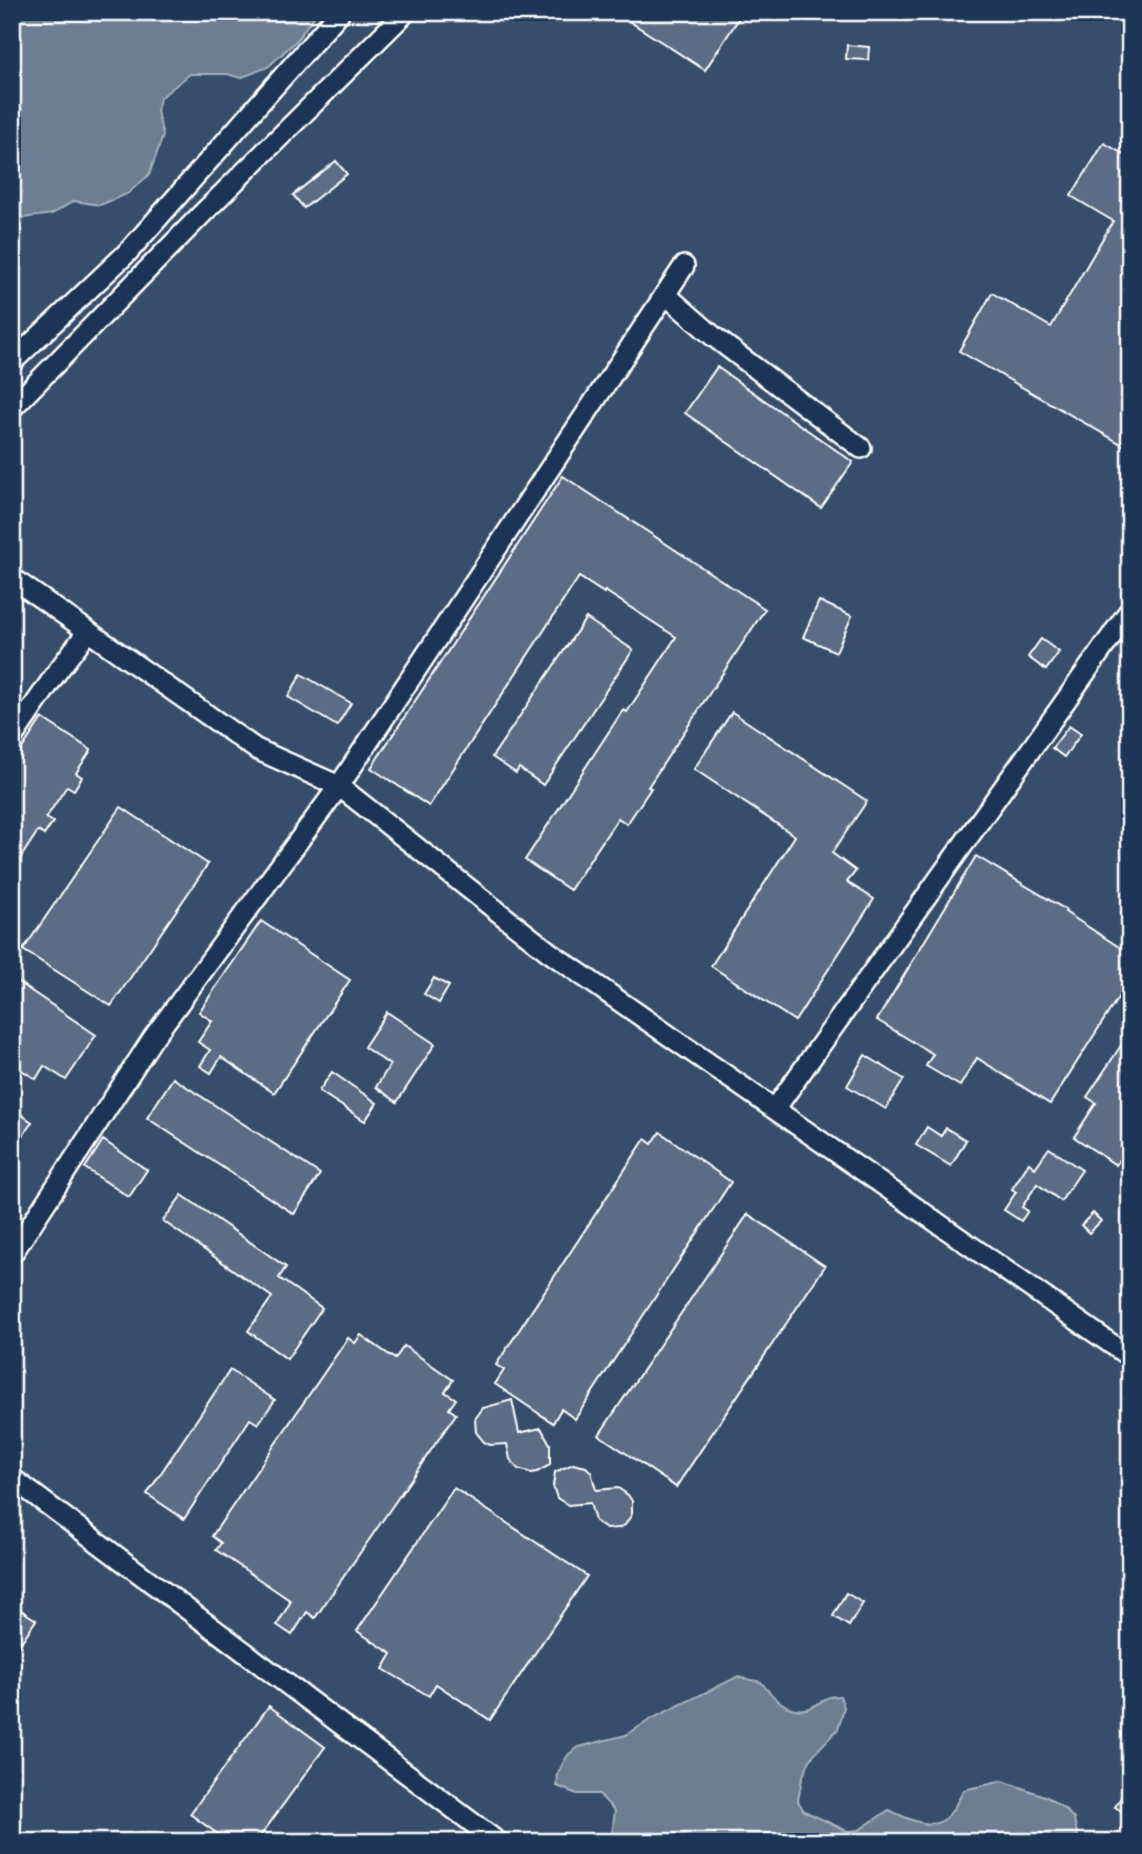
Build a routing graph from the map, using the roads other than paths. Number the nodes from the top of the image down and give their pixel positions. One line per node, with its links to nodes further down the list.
1 (340, 12): 5 (street)
2 (406, 12): 6 (street)
3 (684, 266): 4 (street)
4 (665, 294): 7 (street); 12 (street)
5 (12, 362)
6 (12, 408)
7 (861, 448)
8 (12, 578): 10 (street)
9 (1130, 610): 13 (street)
10 (88, 631): 11 (street); 12 (street)
11 (12, 738)
12 (339, 786): 13 (street); 14 (street)
13 (775, 1109): 15 (street)
14 (12, 1254)
15 (1130, 1357)
16 (12, 1478): 17 (street)
17 (498, 1842)

